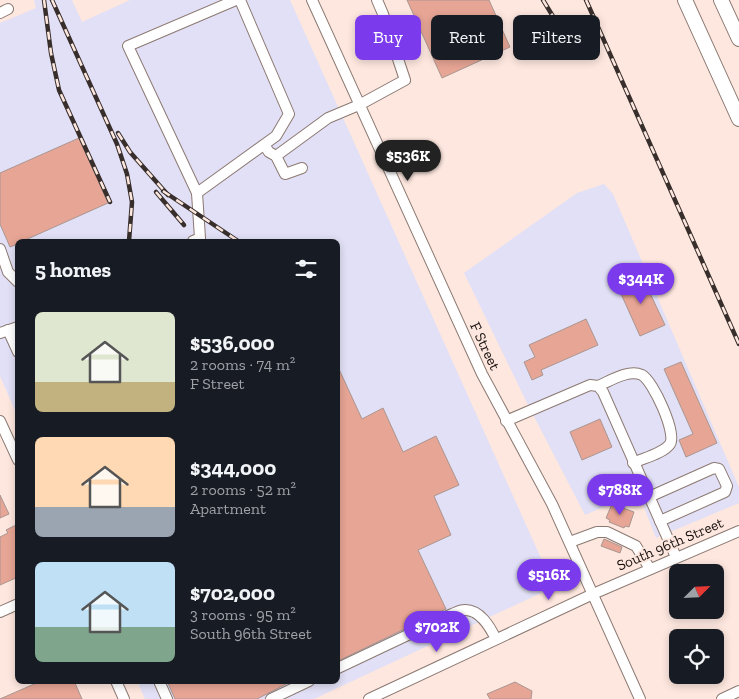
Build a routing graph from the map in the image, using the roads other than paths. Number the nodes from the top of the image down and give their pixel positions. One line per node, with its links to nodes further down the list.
1 (236, 0): 13 (street)
2 (240, 0): 10 (street)
3 (312, 0): 8 (street, F Street)
4 (377, 0): 8 (street)
5 (685, 0): 9 (highway)
6 (721, 0): 7 (highway)
7 (739, 39)
8 (359, 105): 11 (street); 23 (street, F Street)
9 (739, 119)
10 (264, 145): 11 (street); 13 (street)
11 (276, 156): 12 (street)
12 (302, 168)
13 (197, 193): 14 (street)
14 (198, 239)
15 (0, 250): 17 (street)
16 (0, 261): 17 (street)
17 (8, 272): 18 (street)
18 (15, 279)
19 (8, 330): 20 (street)
20 (15, 345)
21 (598, 386): 23 (street); 25 (street); 25 (street)
22 (0, 421): 24 (street)
23 (506, 421): 29 (street, F Street)
24 (14, 444)
25 (633, 463): 26 (street)
26 (649, 497): 27 (street); 27 (street)
27 (660, 521): 30 (street)
28 (739, 530): 30 (street, South 96th Street)
29 (570, 542): 31 (street); 32 (street, F Street)
30 (676, 557): 31 (street, South 96th Street)
31 (650, 569): 32 (street, South 96th Street)
32 (593, 594): 35 (street, South 96th Street); 45 (street, F Street)
33 (15, 605): 34 (street)
34 (0, 612)
35 (496, 639): 36 (street); 44 (street, South 96th Street)
36 (340, 667)
37 (117, 684): 41 (street)
38 (160, 684): 42 (street)
39 (303, 684): 43 (street)
40 (739, 692): 46 (street)
41 (124, 699)
42 (167, 699)
43 (271, 699)
44 (369, 699)
45 (640, 699)
46 (722, 699)

